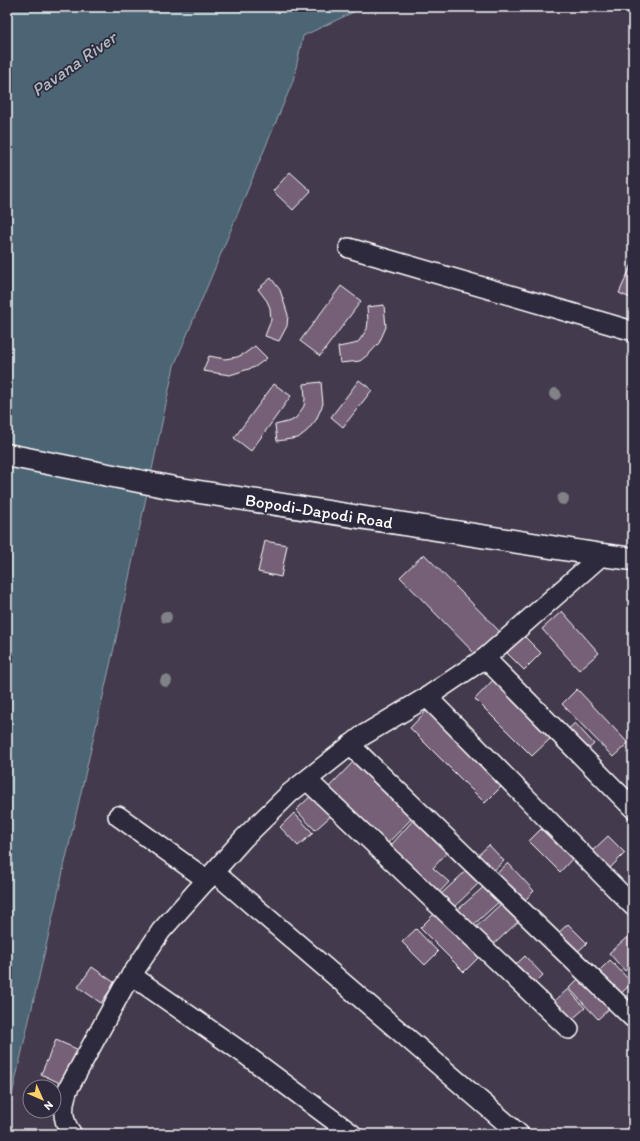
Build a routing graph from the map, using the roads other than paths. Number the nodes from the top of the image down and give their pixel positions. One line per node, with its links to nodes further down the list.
1 (349, 248): 2 (street)
2 (633, 330)
3 (7, 455): 4 (street, Bopodi-Dapodi Road)
4 (602, 555): 5 (street, Bopodi-Dapodi Road); 6 (street)
5 (633, 559)
6 (485, 658): 7 (street); 10 (street)
7 (427, 697): 8 (street); 13 (street)
8 (350, 746): 9 (street); 15 (street)
9 (307, 780): 12 (street); 16 (street)
10 (633, 808)
11 (118, 816): 12 (street)
12 (210, 876): 14 (street); 19 (street)
13 (633, 906)
14 (131, 975): 17 (street); 18 (street)
15 (633, 1018)
16 (569, 1029)
17 (72, 1134)
18 (352, 1134)
19 (519, 1134)

